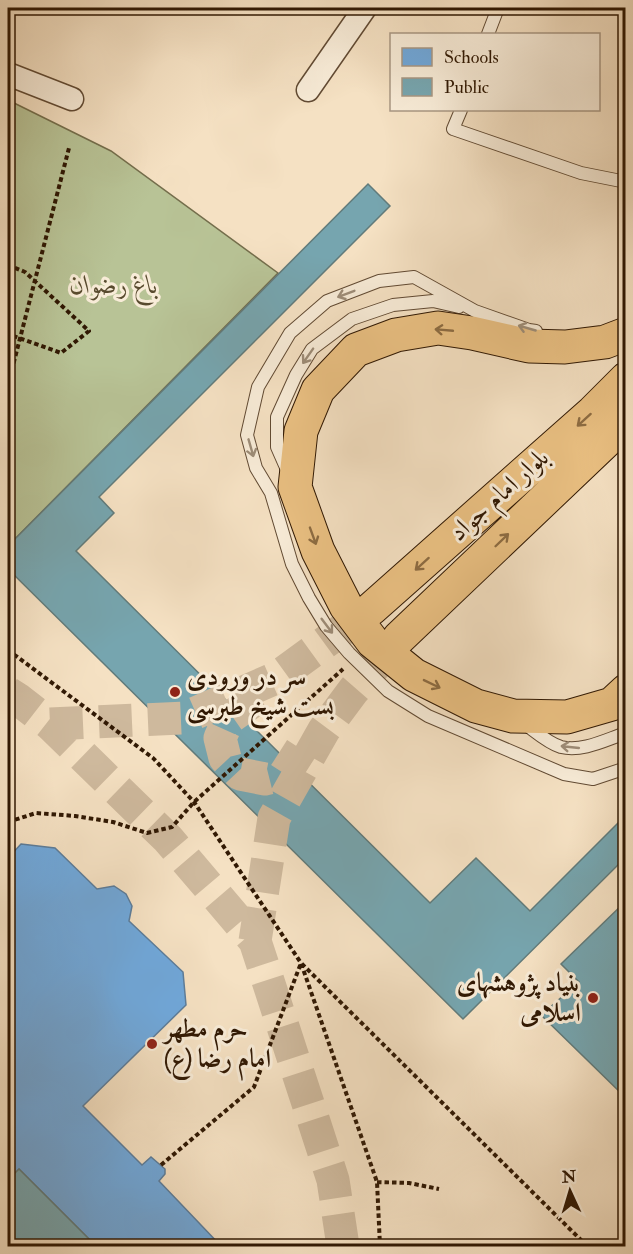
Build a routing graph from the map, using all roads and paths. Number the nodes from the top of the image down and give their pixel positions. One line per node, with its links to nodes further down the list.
1 (365, 8): 5 (street)
2 (498, 8): 3 (lane)
3 (488, 33)
4 (8, 74): 6 (street)
5 (308, 90)
6 (72, 99)
7 (461, 111): 9 (lane)
8 (69, 148): 11 (path)
9 (626, 182)
10 (8, 265): 11 (path)
11 (34, 280): 14 (path); 14 (path)
12 (475, 311): 15 (lane, one-way to 12); 19 (lane, one-way to 19); 23 (lane, one-way to 23)
13 (8, 334): 14 (path)
14 (20, 338): 17 (path)
15 (615, 338): 19 (main road, one-way to 19)
16 (626, 379): 20 (main road, بلوار امام جواد, one-way to 20)
17 (8, 384)
18 (626, 422): 21 (main road, بلوار امام جواد, one-way to 18)
19 (295, 487): 25 (main road, one-way to 25)
20 (371, 609)
21 (399, 638)
22 (8, 651): 28 (path)
23 (355, 658): 27 (lane); 28 (path)
24 (626, 692): 25 (main road)
25 (513, 716): 26 (lane, one-way to 25)
26 (626, 733)
27 (626, 768)
28 (194, 802): 29 (path); 30 (path)
29 (8, 822)
30 (301, 963): 31 (path); 32 (path); 35 (path)
31 (161, 1165)
32 (377, 1182): 33 (path); 34 (path)
33 (439, 1189)
34 (380, 1246)
35 (587, 1246)

